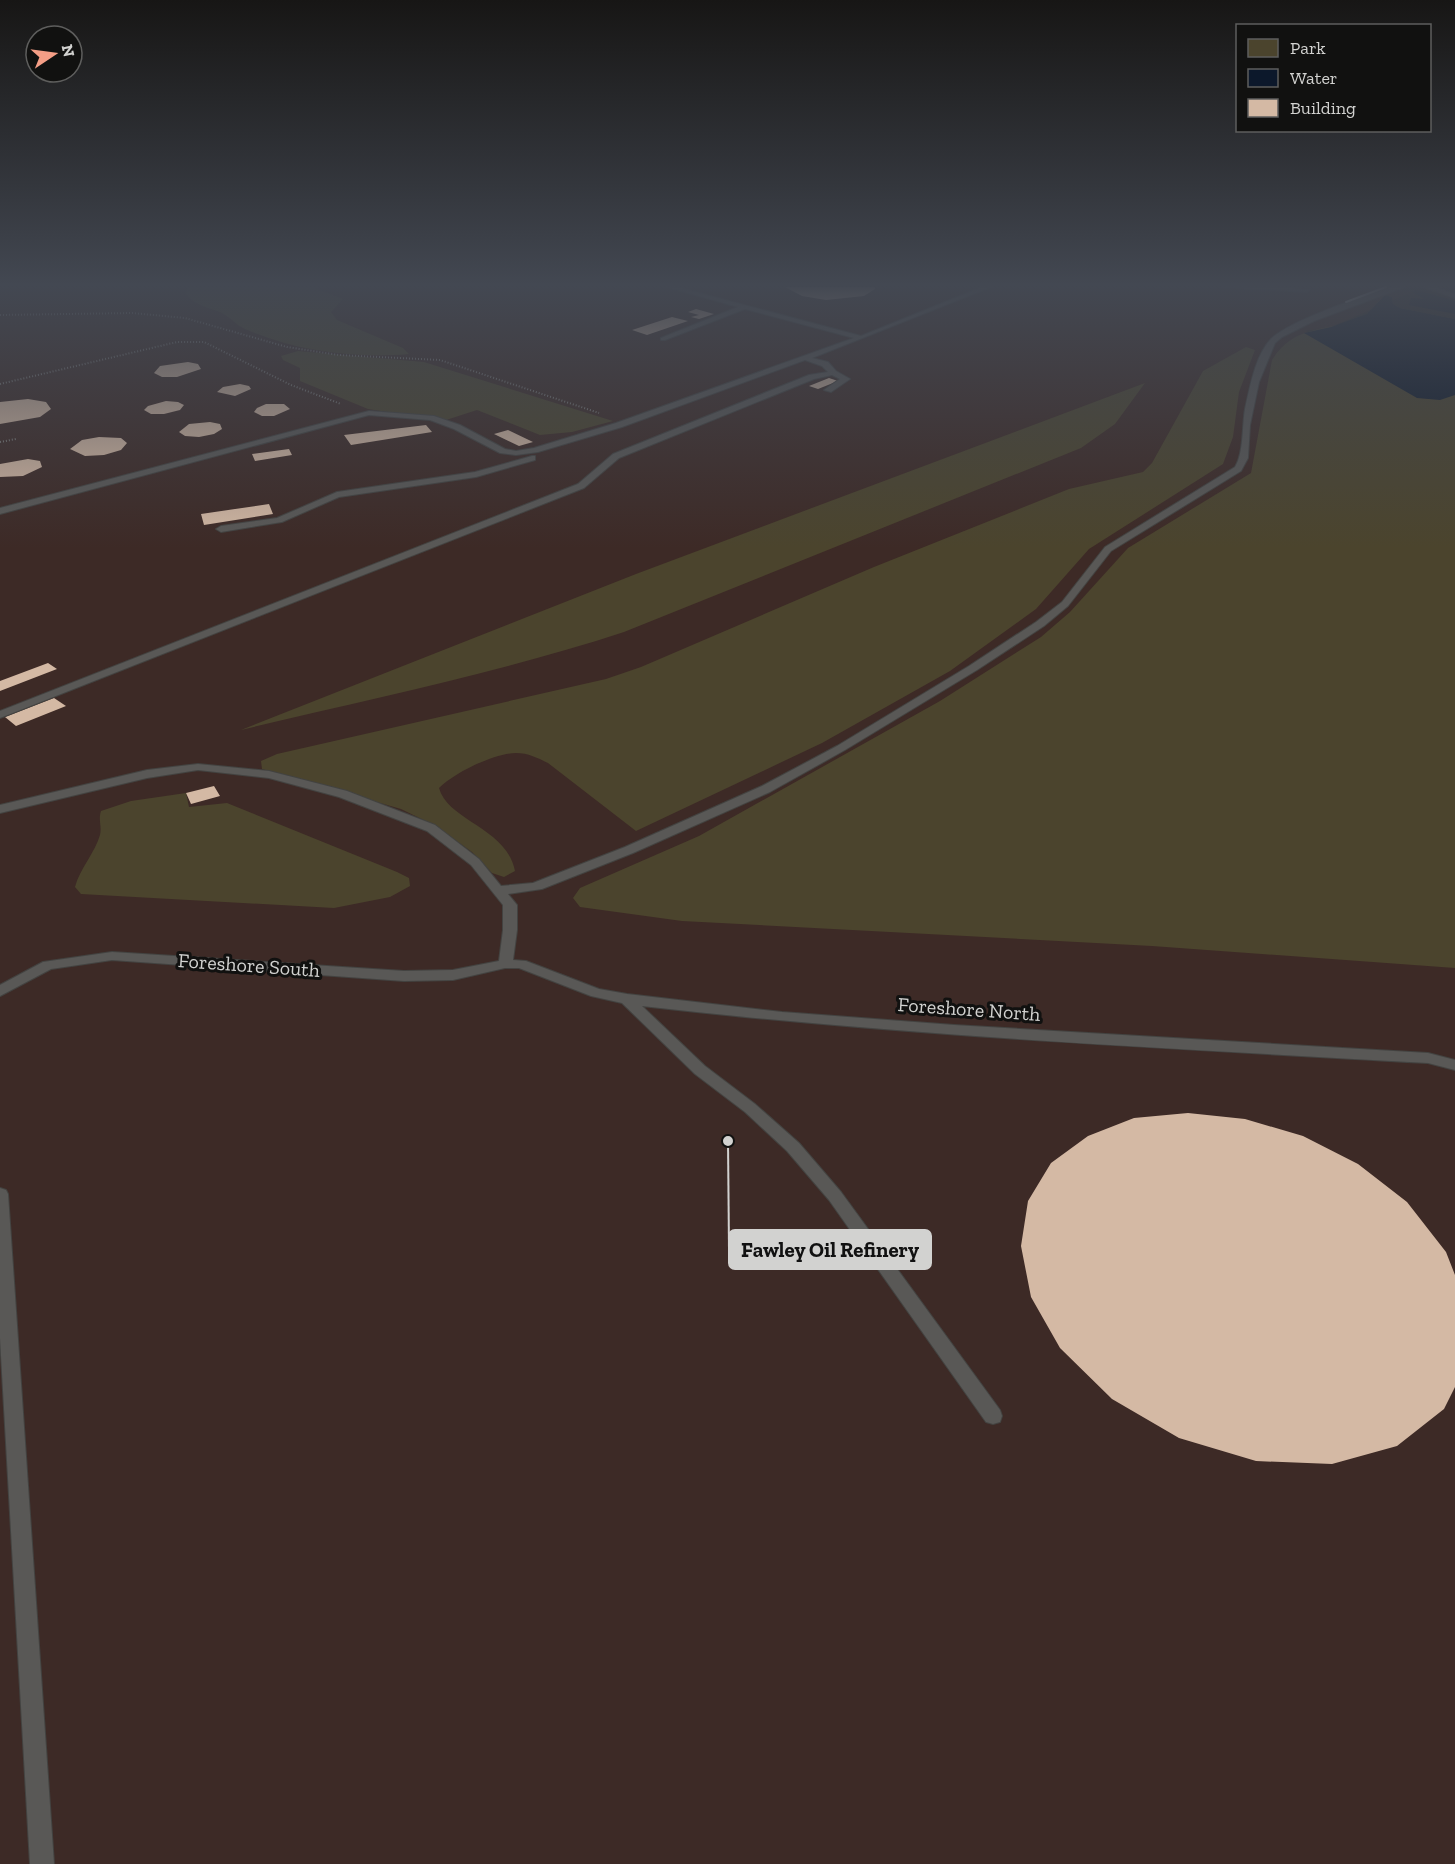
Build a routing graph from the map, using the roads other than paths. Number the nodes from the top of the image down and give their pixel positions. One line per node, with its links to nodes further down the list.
1 (761, 374): 6 (lane)
2 (826, 374): 9 (lane)
3 (835, 374): 5 (lane)
4 (1260, 374): 11 (lane)
5 (828, 390)
6 (568, 442): 7 (lane); 8 (lane)
7 (0, 511)
8 (221, 529)
9 (0, 715)
10 (0, 808): 11 (lane)
11 (499, 890): 12 (lane)
12 (505, 964): 13 (lane, Foreshore South); 14 (lane, Foreshore North)
13 (0, 991)
14 (627, 999): 15 (lane, Foreshore North); 17 (lane)
15 (1455, 1065)
16 (0, 1194): 18 (lane)
17 (993, 1416)
18 (42, 1864)

